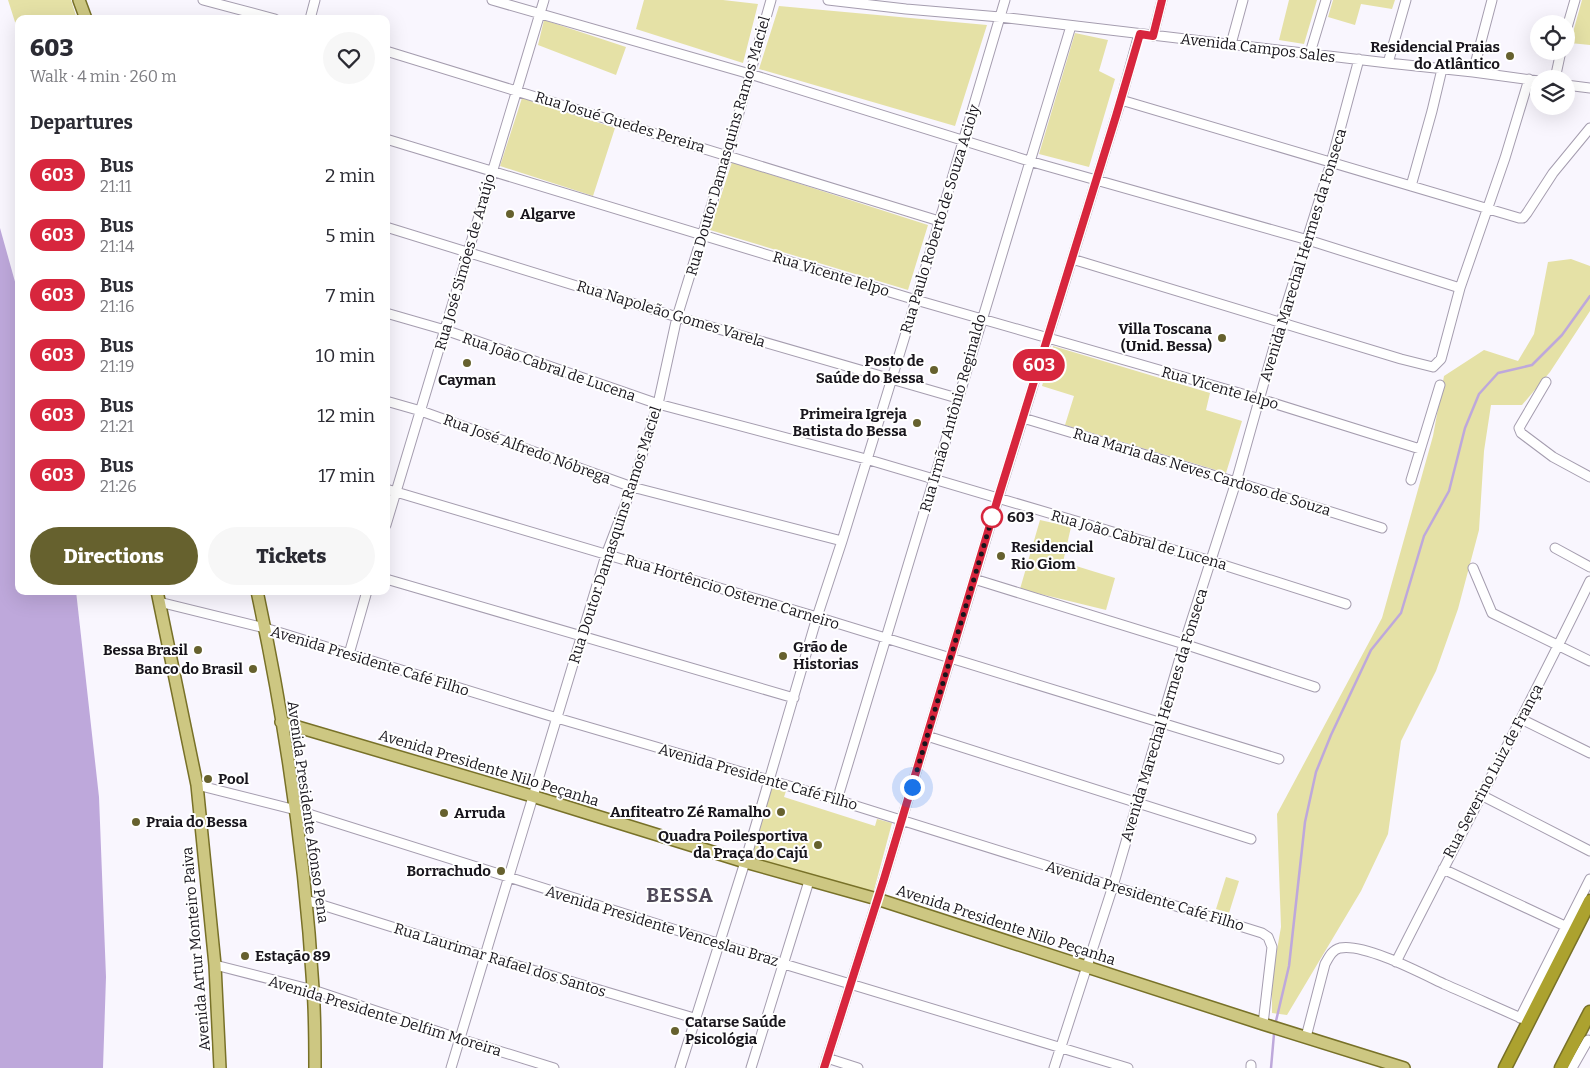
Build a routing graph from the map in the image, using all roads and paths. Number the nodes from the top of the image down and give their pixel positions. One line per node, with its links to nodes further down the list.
1 (79, 0): 16 (main road)
2 (203, 0): 17 (street)
3 (315, 0): 18 (street)
4 (492, 0): 15 (street)
5 (544, 0): 15 (street, Rua José Simões de Araújo)
6 (771, 0): 31 (street, Rua Doutor Damasquins Ramos Maciel)
7 (828, 0): 20 (street, Avenida Campos Sales)
8 (1005, 0): 20 (street, Rua Paulo Roberto de Souza Acioly)
9 (1162, 0): 23 (street)
10 (1243, 0): 24 (street)
11 (1326, 0): 26 (street)
12 (1406, 0): 28 (street)
13 (1492, 0): 30 (street)
14 (1575, 0): 19 (street)
15 (540, 14): 31 (street); 35 (street, Rua José Simões de Araújo)
16 (85, 15)
17 (260, 15)
18 (311, 15)
19 (1571, 15)
20 (1000, 16): 21 (street, Avenida Campos Sales); 40 (street, Rua Paulo Roberto de Souza Acioly)
21 (1071, 26): 22 (street, Avenida Campos Sales); 42 (street, Rua Irmão Antônio Reginaldo)
22 (1140, 34): 23 (street, Avenida Campos Sales); 37 (street)
23 (1153, 36): 24 (street, Avenida Campos Sales)
24 (1231, 44): 26 (street, Avenida Campos Sales)
25 (390, 52): 35 (street, Rua Josué Guedes Pereira)
26 (1310, 53): 27 (street, Avenida Campos Sales)
27 (1359, 59): 28 (street, Avenida Campos Sales); 43 (street, Avenida Marechal Hermes da Fonseca)
28 (1388, 63): 29 (street, Avenida Campos Sales)
29 (1442, 69): 30 (street, Avenida Campos Sales); 46 (street)
30 (1474, 72): 32 (street, Avenida Campos Sales)
31 (750, 74): 40 (street); 41 (street, Rua Doutor Damasquins Ramos Maciel)
32 (1530, 79)
33 (1575, 86): 34 (street)
34 (1590, 88)
35 (516, 91): 41 (street, Rua Josué Guedes Pereira); 44 (street, Rua José Simões de Araújo)
36 (1530, 91): 47 (street)
37 (1121, 100): 43 (street); 45 (street)
38 (1590, 128): 47 (street)
39 (390, 140): 44 (street, Rua Vicente Ielpo)
40 (964, 140): 42 (street); 48 (street, Rua Paulo Roberto de Souza Acioly)
41 (727, 155): 48 (street, Rua Josué Guedes Pereira); 50 (street, Rua Doutor Damasquins Ramos Maciel)
42 (1029, 161): 45 (street); 58 (street, Rua Irmão Antônio Reginaldo)
43 (1331, 164): 46 (street); 51 (street, Avenida Marechal Hermes da Fonseca)
44 (492, 170): 50 (street, Rua Vicente Ielpo); 52 (street, Rua José Simões de Araújo)
45 (1096, 181): 51 (street); 53 (street)
46 (1411, 186): 47 (street)
47 (1487, 209): 54 (street)
48 (939, 221): 55 (street, Rua Paulo Roberto de Souza Acioly)
49 (390, 227): 52 (street, Rua Napoleão Gomes Varela)
50 (702, 234): 55 (street, Rua Vicente Ielpo); 57 (street, Rua Doutor Damasquins Ramos Maciel)
51 (1308, 240): 54 (street); 59 (street, Avenida Marechal Hermes da Fonseca)
52 (468, 251): 57 (street, Rua Napoleão Gomes Varela); 60 (street, Rua José Simões de Araújo)
53 (1072, 259): 59 (street); 61 (street)
54 (1460, 288): 59 (street)
55 (916, 300): 58 (street, Rua Vicente Ielpo); 62 (street, Rua Paulo Roberto de Souza Acioly)
56 (390, 314): 60 (street, Rua João Cabral de Lucena)
57 (677, 317): 62 (street, Rua Napoleão Gomes Varela); 68 (street, Rua Doutor Damasquins Ramos Maciel)
58 (981, 318): 61 (street, Rua Vicente Ielpo); 65 (street, Rua Irmão Antônio Reginaldo)
59 (1281, 322): 66 (street, Avenida Marechal Hermes da Fonseca)
60 (445, 330): 68 (street, Rua João Cabral de Lucena); 69 (street, Rua José Simões de Araújo)
61 (1047, 338): 66 (street, Rua Vicente Ielpo); 70 (street)
62 (890, 379): 65 (street, Rua Napoleão Gomes Varela); 72 (street, Rua Paulo Roberto de Souza Acioly)
63 (1546, 382): 73 (street)
64 (1440, 385): 71 (street)
65 (957, 398): 74 (street, Rua Irmão Antônio Reginaldo)
66 (1260, 399): 71 (street, Rua Vicente Ielpo); 76 (street, Avenida Marechal Hermes da Fonseca)
67 (390, 402): 69 (street, Rua José Alfredo Nóbrega)
68 (658, 404): 72 (street, Rua João Cabral de Lucena); 77 (street, Rua Doutor Damasquins Ramos Maciel)
69 (422, 411): 77 (street, Rua José Alfredo Nóbrega); 79 (street, Rua José Simões de Araújo)
70 (1023, 418): 76 (street, Rua Maria das Neves Cardoso de Souza); 80 (street)
71 (1420, 449): 75 (street)
72 (866, 459): 74 (street, Rua João Cabral de Lucena); 83 (street, Rua Paulo Roberto de Souza Acioly)
73 (1590, 477)
74 (934, 480): 80 (street, Rua João Cabral de Lucena); 99 (street, Rua Irmão Antônio Reginaldo)
75 (1411, 480)
76 (1236, 482): 82 (street, Rua Maria das Neves Cardoso de Souza); 86 (street, Avenida Marechal Hermes da Fonseca)
77 (632, 487): 83 (street, Rua José Alfredo Nóbrega); 85 (street, Rua Doutor Damasquins Ramos Maciel)
78 (390, 490): 79 (street, Rua Hortêncio Osterne Carneiro)
79 (396, 492): 81 (street, Rua José Simões de Araújo); 85 (street, Rua Hortêncio Osterne Carneiro)
80 (998, 498): 86 (street, Rua João Cabral de Lucena); 89 (street)
81 (390, 512)
82 (1382, 528)
83 (842, 541): 96 (street, Rua Paulo Roberto de Souza Acioly)
84 (1555, 548): 87 (street)
85 (606, 554): 96 (street, Rua Hortêncio Osterne Carneiro); 98 (street, Rua Doutor Damasquins Ramos Maciel)
86 (1211, 561): 95 (street, Rua João Cabral de Lucena); 100 (street, Avenida Marechal Hermes da Fonseca)
87 (1590, 567)
88 (1473, 568): 101 (street)
89 (974, 579): 100 (street); 103 (street)
90 (390, 580): 98 (street)
91 (1590, 581): 101 (street, Rua Severino Luiz de França)
92 (258, 595): 97 (main road, Avenida Presidente Afonso Pena)
93 (366, 595): 102 (street)
94 (158, 597): 97 (street, Avenida Presidente Café Filho); 115 (main road, Avenida Artur Monteiro Paiva)
95 (1346, 604)
96 (817, 617): 99 (street, Rua Hortêncio Osterne Carneiro); 106 (street, Rua Paulo Roberto de Souza Acioly)
97 (265, 628): 102 (street, Avenida Presidente Café Filho); 109 (main road, Avenida Presidente Afonso Pena)
98 (582, 635): 106 (street); 107 (street, Rua Doutor Damasquins Ramos Maciel)
99 (885, 638): 103 (street, Rua Hortêncio Osterne Carneiro); 118 (street, Rua Irmão Antônio Reginaldo)
100 (1184, 644): 105 (street); 110 (street, Avenida Marechal Hermes da Fonseca)
101 (1558, 646): 104 (street); 108 (street, Rua Severino Luiz de França)
102 (348, 654): 107 (street, Avenida Presidente Café Filho)
103 (950, 658): 110 (street, Rua Hortêncio Osterne Carneiro); 111 (street)
104 (1590, 661)
105 (1314, 687)
106 (794, 698): 114 (street, Rua Paulo Roberto de Souza Acioly)
107 (557, 718): 114 (street, Avenida Presidente Café Filho); 117 (street, Rua Doutor Damasquins Ramos Maciel)
108 (1521, 719): 112 (street); 116 (street, Rua Severino Luiz de França)
109 (281, 722): 117 (main road, Avenida Presidente Nilo Peçanha); 120 (main road, Avenida Presidente Afonso Pena)
110 (1160, 723): 113 (street, Rua Hortêncio Osterne Carneiro); 119 (street, Avenida Marechal Hermes da Fonseca)
111 (927, 736): 119 (street); 121 (street)
112 (1590, 753)
113 (1279, 759)
114 (770, 781): 118 (street, Avenida Presidente Café Filho); 124 (street, Rua Paulo Roberto de Souza Acioly)
115 (197, 785): 120 (street, Avenida Presidente Venceslau Braz); 138 (main road, Avenida Artur Monteiro Paiva)
116 (1481, 795): 123 (street); 125 (street, Rua Severino Luiz de França)
117 (532, 796): 124 (main road, Avenida Presidente Nilo Peçanha); 126 (street, Rua Doutor Damasquins Ramos Maciel)
118 (837, 800): 121 (street, Avenida Presidente Café Filho)
119 (1137, 804): 122 (street); 129 (street, Avenida Marechal Hermes da Fonseca)
120 (296, 810): 126 (street, Avenida Presidente Venceslau Braz); 131 (main road, Avenida Presidente Afonso Pena)
121 (902, 820): 129 (street, Avenida Presidente Café Filho); 130 (street)
122 (1251, 839)
123 (1590, 851)
124 (745, 862): 128 (main road, Avenida Presidente Nilo Peçanha); 134 (street, Rua Paulo Roberto de Souza Acioly)
125 (1443, 869): 133 (street); 136 (street, Rua Severino Luiz de França)
126 (508, 877): 134 (street, Avenida Presidente Venceslau Braz); 135 (street, Rua Doutor Damasquins Ramos Maciel)
127 (1590, 879): 133 (street)
128 (809, 880): 130 (main road, Avenida Presidente Nilo Peçanha); 137 (street)
129 (1113, 886): 139 (street, Avenida Marechal Hermes da Fonseca); 145 (street, Avenida Presidente Café Filho)
130 (877, 899): 139 (main road, Avenida Presidente Nilo Peçanha); 140 (street)
131 (306, 900): 135 (street, Rua Laurimar Rafael dos Santos); 141 (main road, Avenida Presidente Afonso Pena)
132 (1590, 901): 144 (highway)
133 (1567, 927): 144 (street)
134 (718, 943): 137 (street, Avenida Presidente Venceslau Braz); 143 (street, Rua Paulo Roberto de Souza Acioly)
135 (485, 956): 143 (street, Rua Laurimar Rafael dos Santos); 148 (street, Rua Doutor Damasquins Ramos Maciel)
136 (1396, 962): 144 (street); 146 (street)
137 (784, 964): 140 (street, Avenida Presidente Venceslau Braz); 156 (street)
138 (216, 965): 141 (street, Avenida Presidente Delfim Moreira); 151 (main road, Avenida Artur Monteiro Paiva)
139 (1087, 967): 145 (main road, Avenida Presidente Nilo Peçanha); 149 (street, Avenida Marechal Hermes da Fonseca)
140 (850, 983): 149 (street, Avenida Presidente Venceslau Braz); 150 (street)
141 (313, 990): 148 (street, Avenida Presidente Delfim Moreira); 152 (main road, Avenida Presidente Afonso Pena)
142 (1590, 1012): 147 (highway)
143 (694, 1018): 155 (street, Rua Paulo Roberto de Souza Acioly)
144 (1524, 1019): 162 (highway)
145 (1263, 1024): 146 (main road, Avenida Presidente Nilo Peçanha)
146 (1306, 1037): 161 (main road, Avenida Presidente Nilo Peçanha)
147 (1586, 1038): 163 (highway); 164 (street)
148 (460, 1039): 153 (street, Rua Doutor Damasquins Ramos Maciel); 154 (street, Avenida Presidente Delfim Moreira)
149 (1061, 1047): 159 (street, Avenida Marechal Hermes da Fonseca); 160 (street, Avenida Presidente Venceslau Braz)
150 (827, 1058): 157 (street); 158 (street)
151 (220, 1068)
152 (315, 1068)
153 (451, 1068)
154 (554, 1068)
155 (680, 1068)
156 (751, 1068)
157 (824, 1068)
158 (858, 1068)
159 (1054, 1068)
160 (1128, 1068)
161 (1404, 1068)
162 (1505, 1068)
163 (1561, 1068)
164 (1572, 1068)

